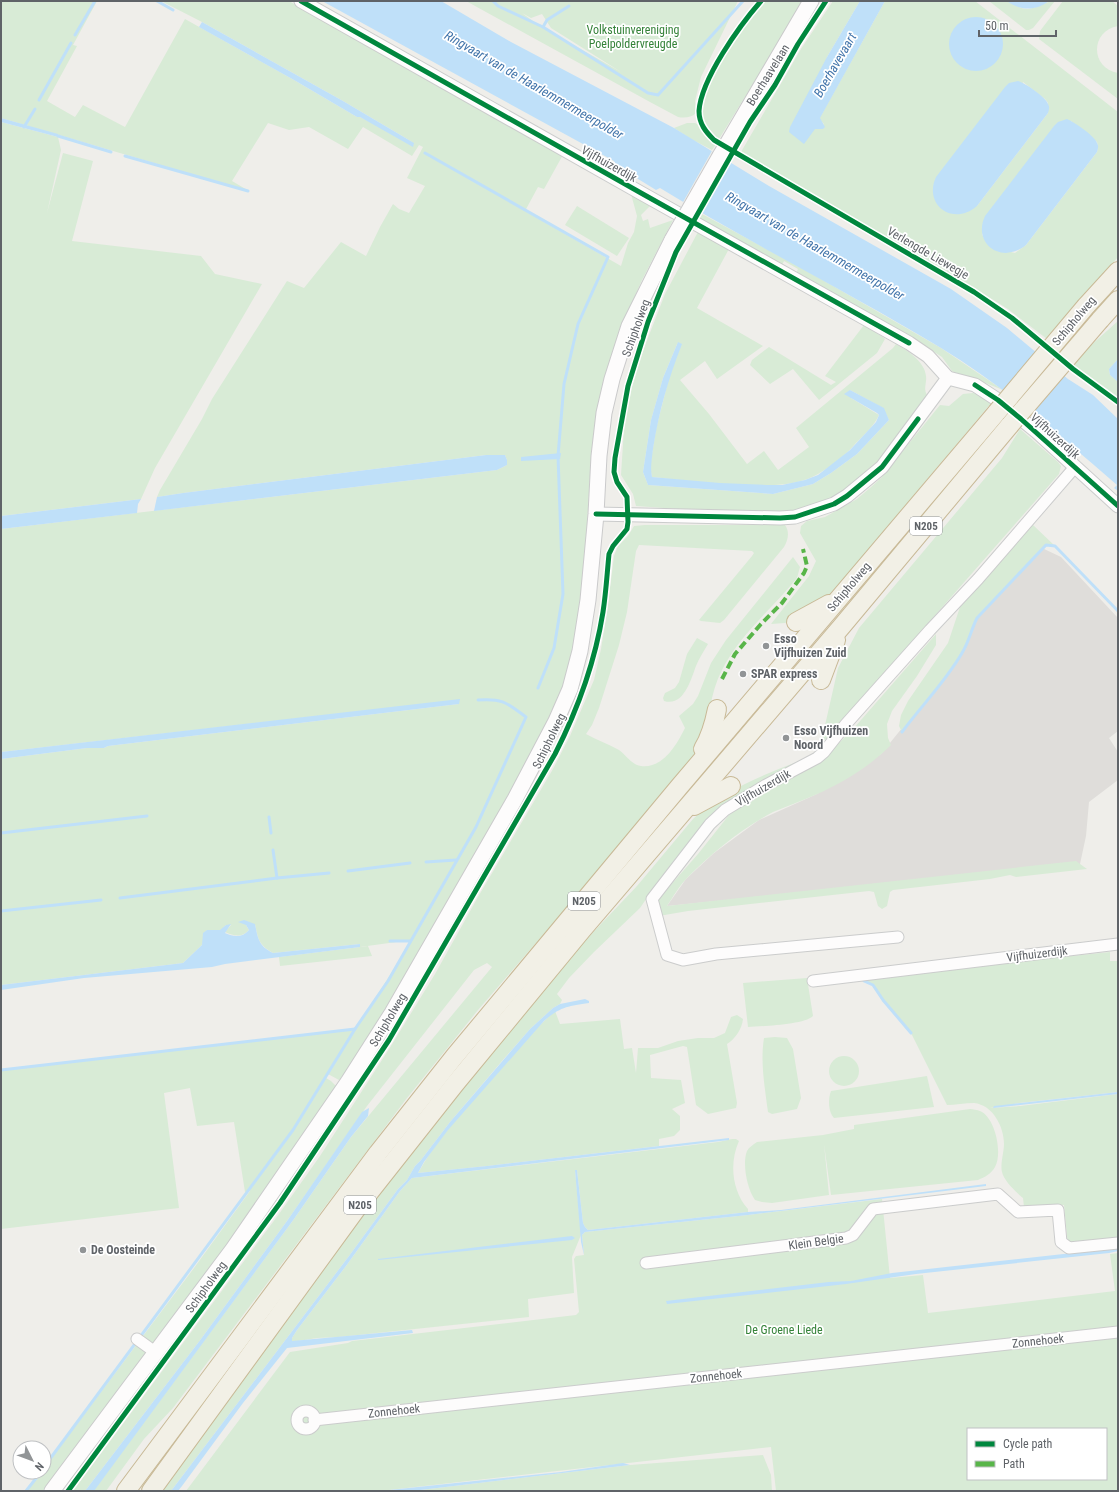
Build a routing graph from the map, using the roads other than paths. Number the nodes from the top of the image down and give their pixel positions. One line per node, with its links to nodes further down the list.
1 (301, 1): 6 (street, Vijfhuizerdijk)
2 (811, 1): 3 (main road, Boerhaavelaan)
3 (720, 156): 9 (main road, Schipholweg, bridge)
4 (1118, 271): 10 (highway, Schipholweg / N205, bridge)
5 (1118, 300): 12 (highway, Schipholweg / N205, bridge)
6 (948, 378): 7 (street, Vijfhuizerdijk); 9 (street)
7 (1075, 467): 8 (street, Vijfhuizerdijk); 18 (street, Vijfhuizerdijk)
8 (1118, 506)
9 (596, 514): 25 (main road, Schipholweg)
10 (839, 599): 11 (highway); 16 (highway, Schipholweg / N205)
11 (796, 622)
12 (842, 626): 13 (highway); 17 (highway, Schipholweg / N205)
13 (821, 680)
14 (717, 709): 16 (highway)
15 (731, 786): 17 (highway)
16 (679, 787): 28 (highway, Schipholweg / N205)
17 (686, 810): 29 (highway, Schipholweg / N205)
18 (898, 937)
19 (1118, 944): 20 (street, Vijfhuizerdijk)
20 (813, 981)
21 (1118, 1243): 22 (street, Klein Belgie)
22 (646, 1263)
23 (1118, 1332): 26 (street, Zonnehoek)
24 (137, 1339): 25 (street)
25 (152, 1350): 27 (main road, Schipholweg)
26 (314, 1420)
27 (52, 1491)
28 (126, 1491)
29 (151, 1491)

